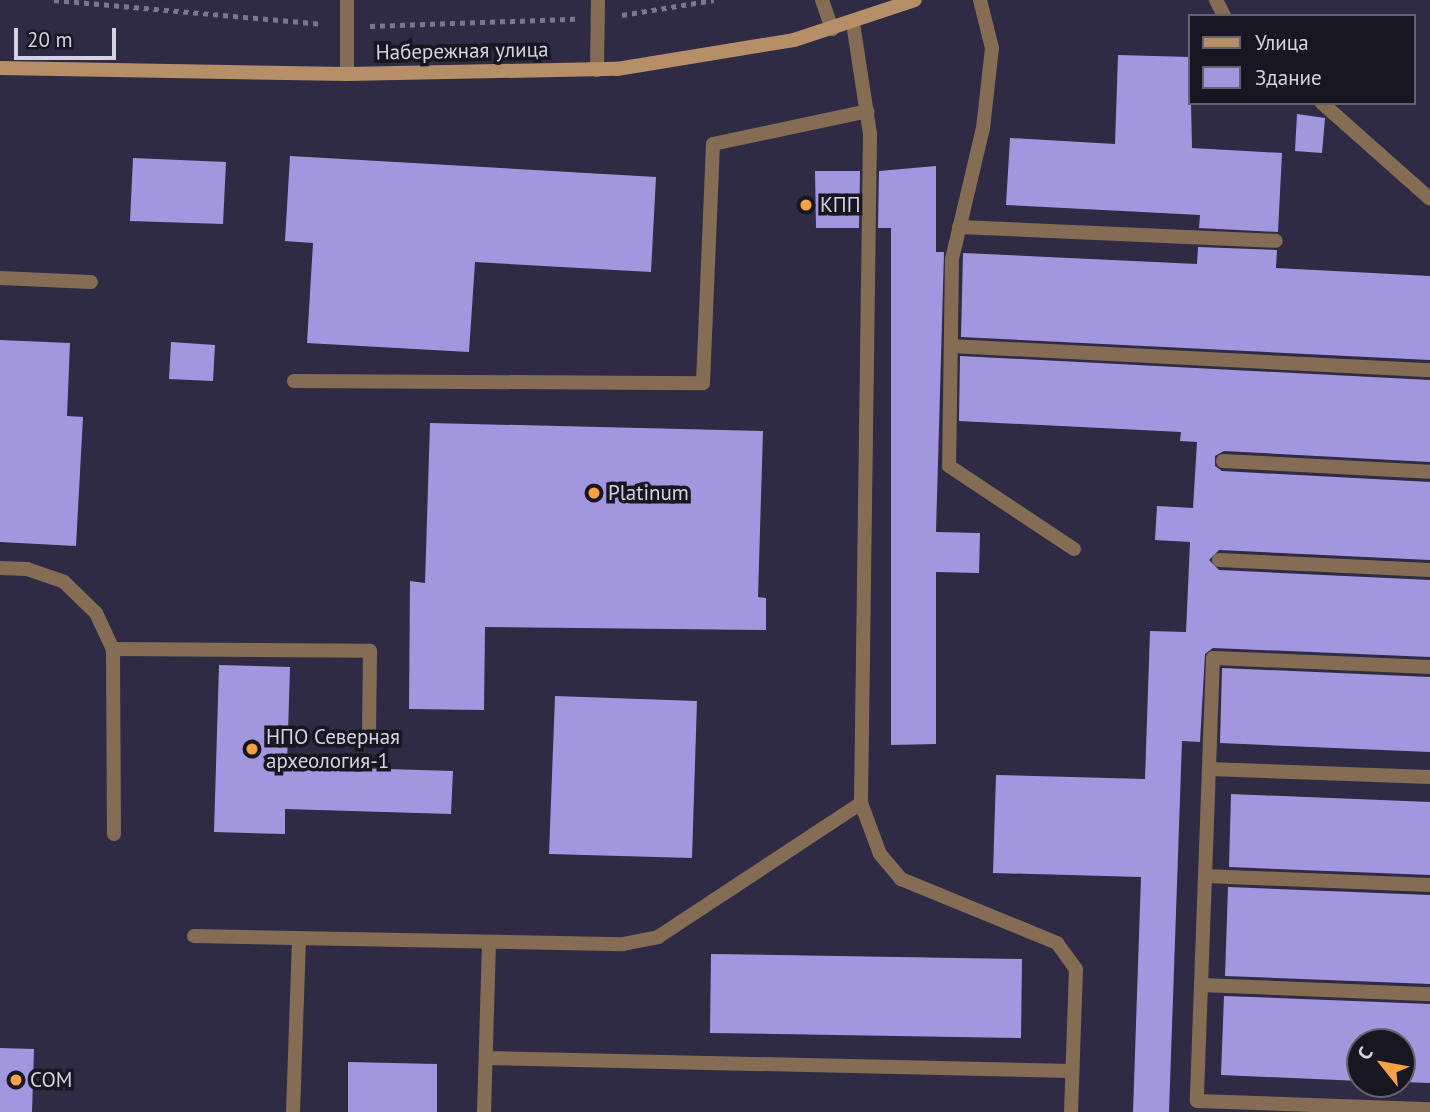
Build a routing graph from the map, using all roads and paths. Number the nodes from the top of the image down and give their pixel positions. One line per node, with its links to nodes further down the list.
1 (54, 0): 10 (path)
2 (347, 0): 10 (lane)
3 (598, 0): 8 (lane)
4 (714, 0): 8 (path)
5 (822, 0): 11 (lane)
6 (915, 0): 9 (street, Набережная улица)
7 (980, 0): 18 (lane)
8 (598, 19): 10 (path); 13 (lane)
9 (853, 23): 11 (street, Набережная улица); 16 (lane)
10 (347, 26): 14 (lane)
11 (832, 29): 13 (street, Набережная улица)
12 (0, 68): 14 (street, Набережная улица)
13 (597, 70): 14 (street, Набережная улица)
14 (346, 74)
15 (1324, 105): 17 (lane)
16 (868, 111): 24 (lane); 36 (lane)
17 (1430, 199)
18 (959, 227): 19 (lane); 22 (lane)
19 (1276, 241)
20 (0, 278): 21 (lane)
21 (91, 282)
22 (951, 346): 23 (lane); 27 (lane)
23 (1430, 370)
24 (294, 381)
25 (1223, 461): 26 (lane)
26 (1430, 472)
27 (1074, 549)
28 (1219, 560): 30 (lane)
29 (0, 568): 31 (lane)
30 (1430, 570)
31 (113, 649): 33 (lane); 37 (lane)
32 (1430, 667): 34 (lane)
33 (369, 733)
34 (1209, 769): 35 (lane); 38 (lane)
35 (1430, 777)
36 (861, 803): 42 (lane); 46 (lane)
37 (114, 834)
38 (1205, 876): 39 (lane); 43 (lane)
39 (1430, 885)
40 (194, 936): 41 (lane)
41 (299, 940): 42 (lane); 48 (lane)
42 (489, 942): 45 (lane)
43 (1201, 985): 44 (lane); 47 (lane)
44 (1430, 994)
45 (486, 1058): 46 (lane); 49 (lane)
46 (1072, 1071): 50 (lane)
47 (1430, 1109)
48 (293, 1112)
49 (484, 1112)
50 (1071, 1112)

